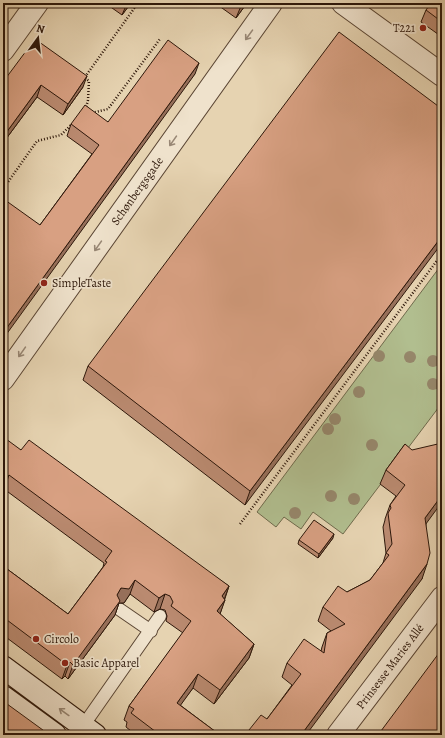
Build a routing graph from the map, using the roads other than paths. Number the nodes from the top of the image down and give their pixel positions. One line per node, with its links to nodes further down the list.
1 (37, 3): 4 (street)
2 (272, 3): 6 (street, Schønbergsgade, one-way to 6)
3 (343, 3): 5 (street)
4 (3, 50)
5 (442, 75)
6 (3, 379)
7 (442, 598): 15 (street, Prinsesse Maries Allé)
8 (119, 609): 10 (lane)
9 (160, 616): 10 (lane)
10 (151, 631): 13 (lane)
11 (3, 667): 13 (street, one-way to 11)
12 (3, 697): 14 (street)
13 (89, 730)
14 (55, 735)
15 (338, 735)

